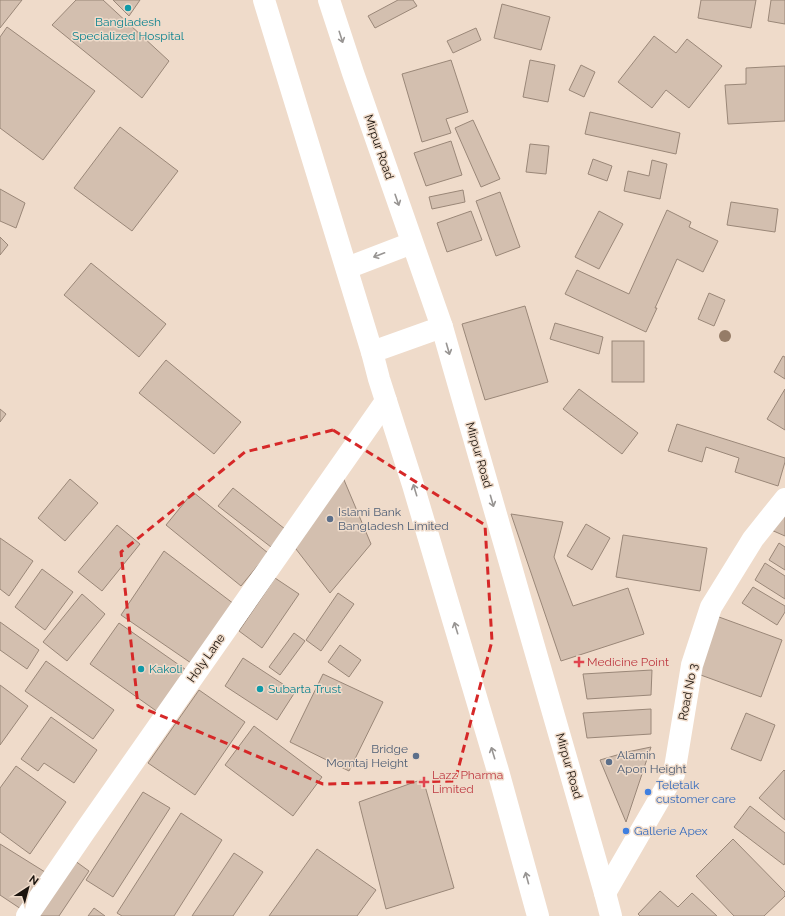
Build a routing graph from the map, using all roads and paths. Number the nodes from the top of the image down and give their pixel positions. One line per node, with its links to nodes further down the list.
1 (264, 0): 4 (main road)
2 (329, 0): 3 (main road, Mirpur Road, one-way to 3)
3 (412, 243): 4 (main road, one-way to 4); 5 (main road, Mirpur Road)
4 (347, 268): 6 (main road)
5 (442, 327): 6 (main road); 9 (main road, Mirpur Road, one-way to 9)
6 (372, 352): 7 (main road)
7 (386, 401): 10 (main road, Holy Lane); 11 (main road, one-way to 7)
8 (785, 499): 9 (main road, Road No 3)
9 (605, 893): 12 (main road, Mirpur Road)
10 (27, 916)
11 (538, 916)
12 (611, 916)

